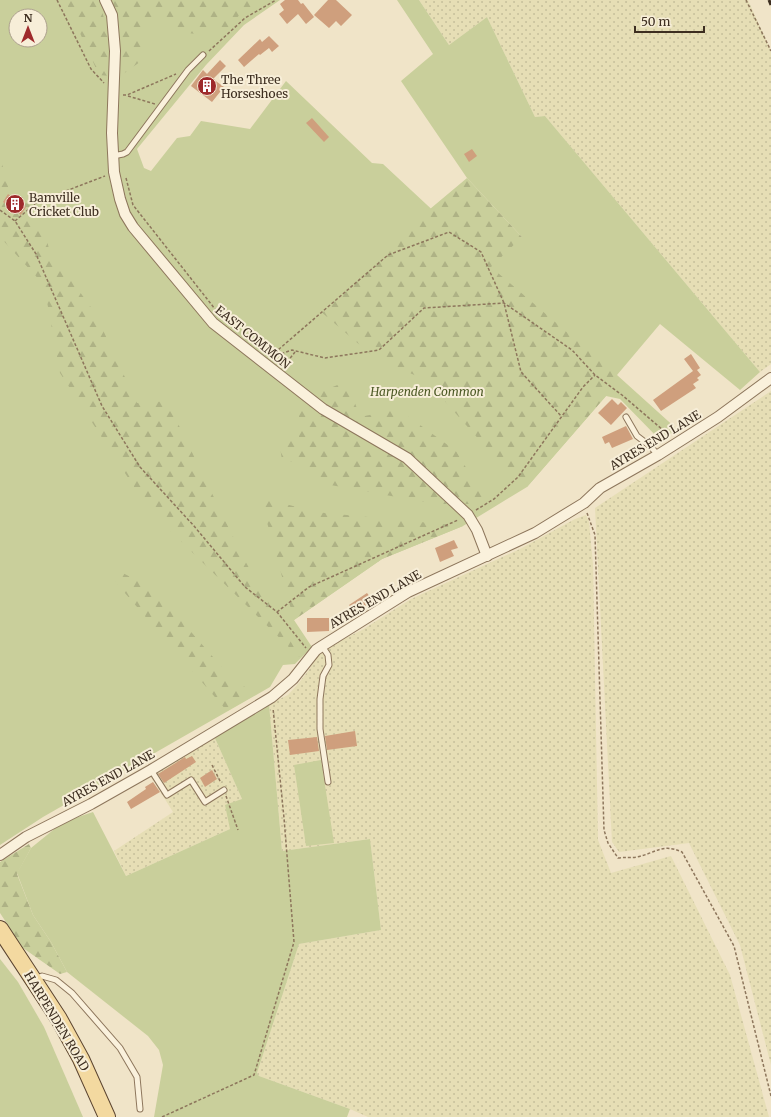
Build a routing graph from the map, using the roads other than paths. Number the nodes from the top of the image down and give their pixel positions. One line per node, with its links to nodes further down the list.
1 (105, 0): 3 (street, EAST COMMON)
2 (203, 55): 3 (lane)
3 (113, 156): 7 (street, EAST COMMON)
4 (771, 378): 6 (street, AYRES END LANE)
5 (626, 416): 6 (lane)
6 (658, 455): 7 (street, AYRES END LANE)
7 (487, 556): 8 (street, AYRES END LANE)
8 (322, 646): 9 (street, AYRES END LANE); 10 (lane)
9 (151, 770): 11 (lane); 12 (street, AYRES END LANE)
10 (328, 782)
11 (224, 790)
12 (0, 855)
13 (0, 929): 14 (main road, HARPENDEN ROAD)
14 (33, 979): 15 (lane); 16 (main road, HARPENDEN ROAD)
15 (140, 1109)
16 (107, 1117)

